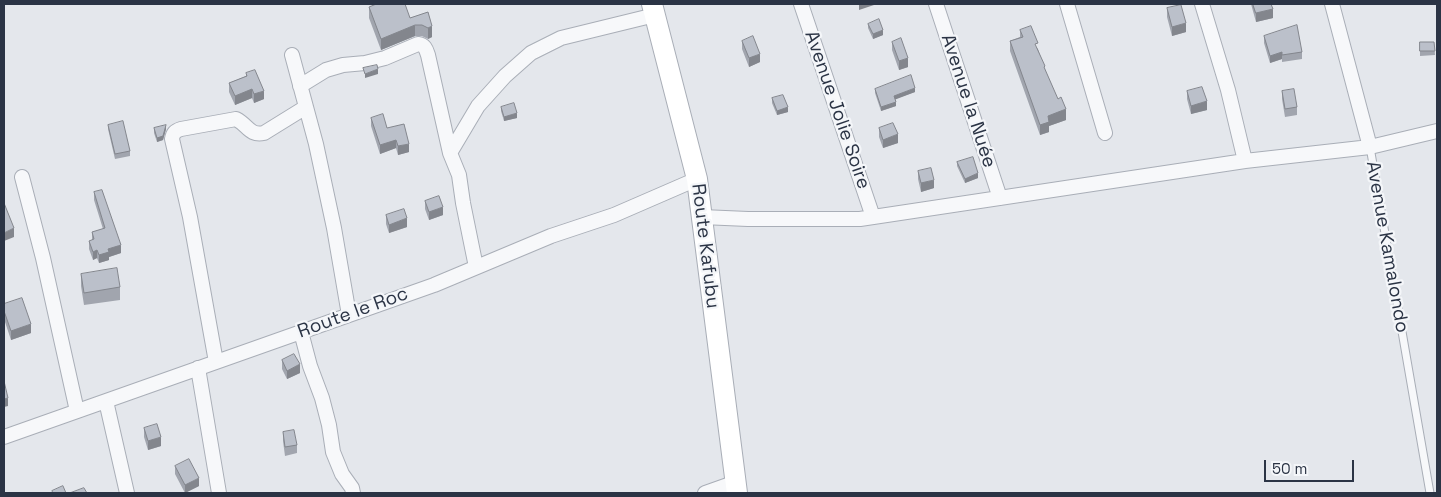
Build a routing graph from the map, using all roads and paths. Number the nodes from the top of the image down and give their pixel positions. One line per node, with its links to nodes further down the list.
1 (801, 4): 19 (street, Avenue Jolie Soire)
2 (936, 4): 17 (street, Avenue la Nuée)
3 (1067, 4): 11 (street)
4 (1202, 4): 14 (street)
5 (1332, 4): 12 (street, Avenue Kamalondo)
6 (654, 9): 13 (street); 16 (main road, Route Kafubu)
7 (292, 55): 8 (street)
8 (300, 86): 9 (street); 13 (street)
9 (306, 107): 21 (street); 23 (street)
10 (1437, 131): 12 (street)
11 (1106, 132)
12 (1370, 147): 14 (street); 33 (lane, Avenue Kamalondo)
13 (450, 153): 20 (street)
14 (1245, 161): 17 (street)
15 (22, 177): 26 (street)
16 (697, 179): 18 (main road, Route Kafubu); 20 (street, Route le Roc)
17 (1000, 198): 19 (street)
18 (702, 217): 19 (street); 28 (main road, Route Kafubu)
19 (873, 217)
20 (476, 267): 21 (street, Route le Roc)
21 (349, 315): 22 (street, Route le Roc)
22 (301, 332): 23 (street, Route le Roc); 31 (street)
23 (216, 362): 24 (street, Route le Roc)
24 (198, 368): 25 (street, Route le Roc); 30 (street)
25 (106, 401): 26 (street, Route le Roc); 29 (street)
26 (77, 411): 27 (street, Route le Roc)
27 (4, 437)
28 (736, 487): 32 (street)
29 (127, 493)
30 (219, 493)
31 (353, 493)
32 (705, 493)
33 (1430, 493)

